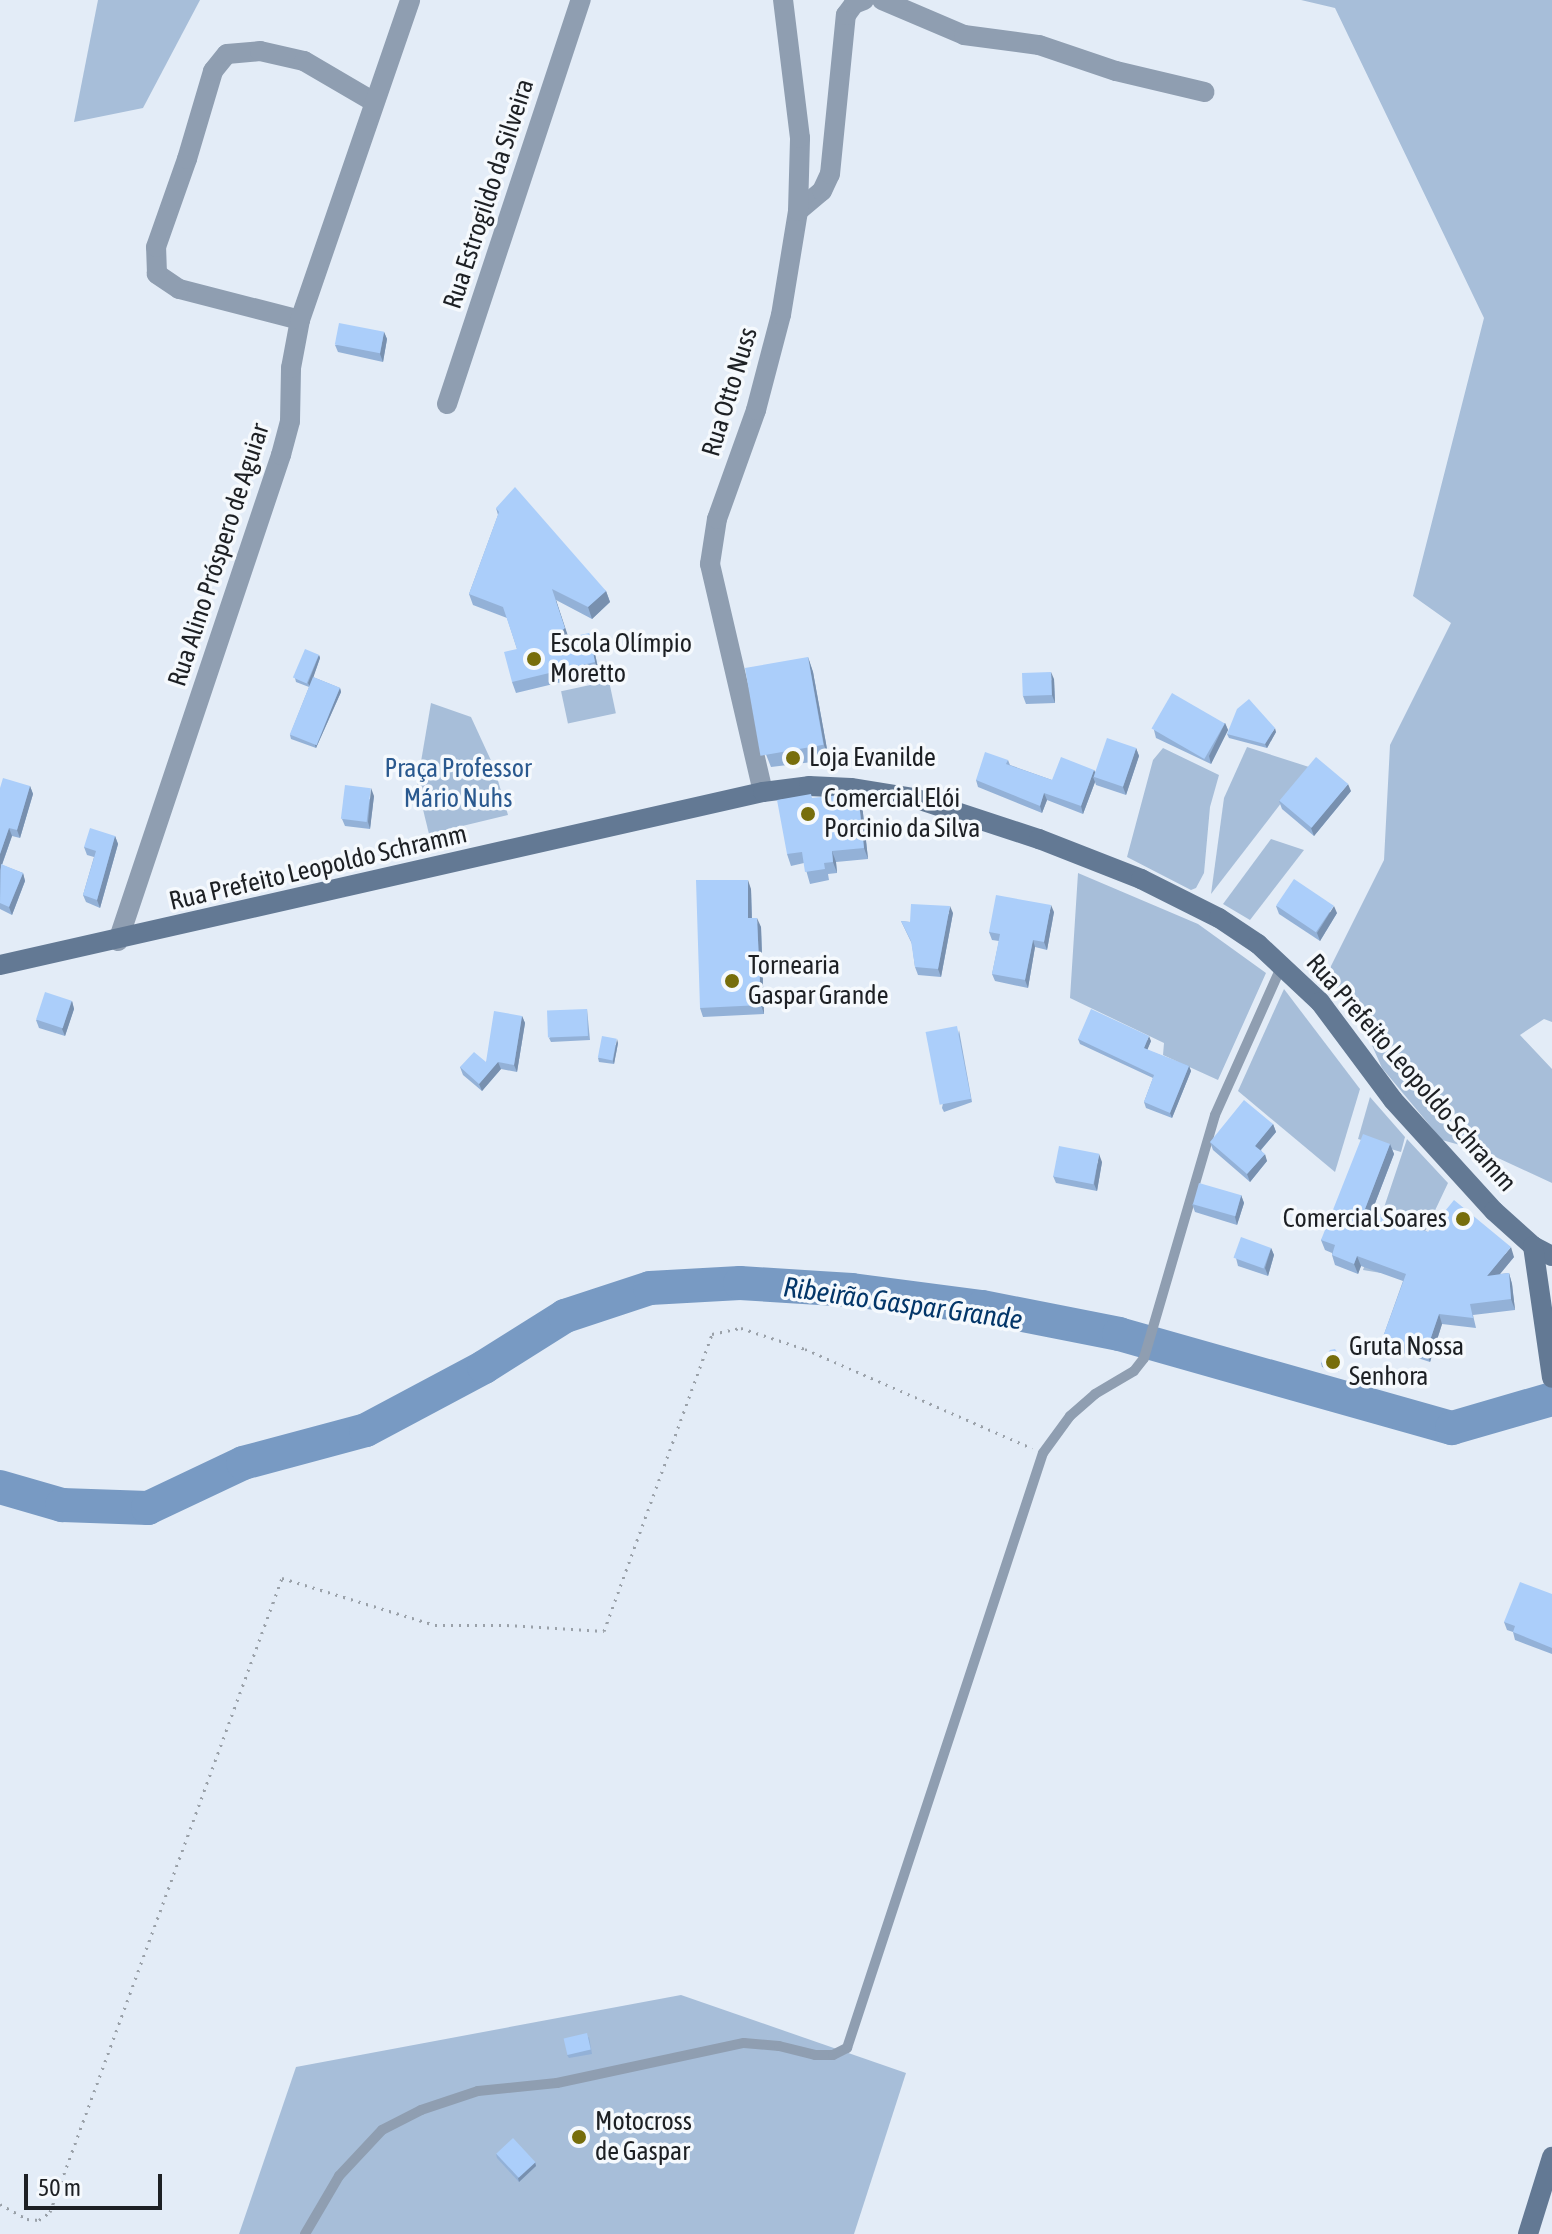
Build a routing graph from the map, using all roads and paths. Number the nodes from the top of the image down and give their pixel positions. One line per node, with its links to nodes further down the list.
1 (410, 0): 7 (street, Rua Alino Próspero de Aguiar)
2 (581, 0): 10 (street, Rua Estrogildo da Silveira)
3 (783, 0): 8 (street, Rua Otto Nuss)
4 (864, 0): 8 (street)
5 (882, 0): 6 (street)
6 (1205, 92)
7 (374, 102): 9 (street, Rua Alino Próspero de Aguiar); 9 (street)
8 (798, 211): 11 (street, Rua Otto Nuss)
9 (300, 320): 12 (street, Rua Alino Próspero de Aguiar)
10 (447, 404)
11 (763, 792): 12 (street, Rua Prefeito Leopoldo Schramm); 13 (street, Rua Prefeito Leopoldo Schramm)
12 (118, 941): 14 (street, Rua Prefeito Leopoldo Schramm)
13 (1283, 964): 15 (street, Rua Prefeito Leopoldo Schramm); 18 (lane)
14 (0, 965)
15 (1533, 1246): 16 (street, Rua Prefeito Leopoldo Schramm); 17 (street)
16 (1552, 1256)
17 (1552, 1378)
18 (1043, 1453): 20 (path); 21 (lane)
19 (1552, 2157): 22 (street)
20 (0, 2204)
21 (305, 2234)
22 (1528, 2234)

